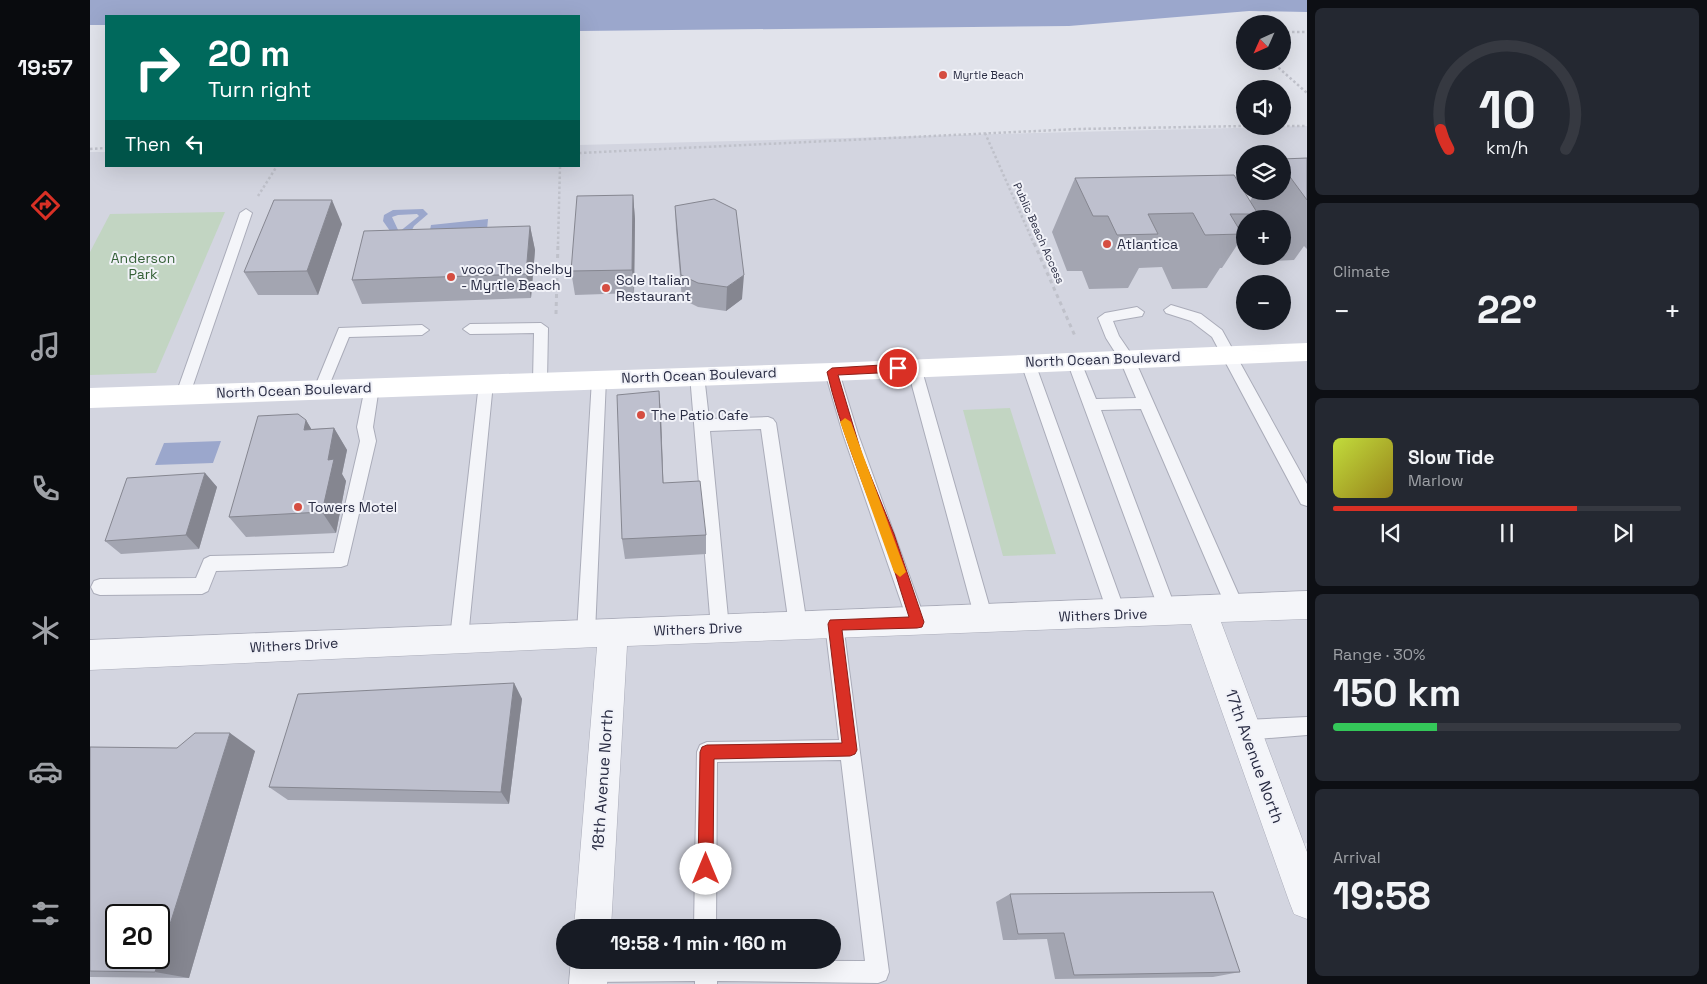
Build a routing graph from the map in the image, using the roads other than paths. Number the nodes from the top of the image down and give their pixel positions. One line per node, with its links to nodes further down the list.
1 (246, 213): 19 (lane)
2 (1171, 310): 8 (lane)
3 (1137, 312): 9 (lane)
4 (470, 329): 15 (lane)
5 (422, 330): 18 (lane)
6 (1075, 350): 9 (main road, North Ocean Boulevard); 10 (main road, North Ocean Boulevard); 22 (lane)
7 (1307, 352): 8 (main road, North Ocean Boulevard)
8 (1230, 354): 9 (main road, North Ocean Boulevard); 24 (lane)
9 (1127, 358): 21 (lane)
10 (1028, 363): 11 (main road, North Ocean Boulevard); 30 (lane)
11 (914, 367): 12 (main road, North Ocean Boulevard); 31 (lane)
12 (832, 372): 13 (main road, North Ocean Boulevard); 32 (lane)
13 (697, 375): 14 (main road, North Ocean Boulevard); 23 (lane)
14 (599, 379): 15 (main road, North Ocean Boulevard); 36 (lane)
15 (540, 381): 16 (main road, North Ocean Boulevard)
16 (486, 383): 17 (main road, North Ocean Boulevard); 37 (lane)
17 (372, 387): 18 (main road, North Ocean Boulevard); 25 (lane)
18 (321, 389): 19 (main road, North Ocean Boulevard)
19 (183, 394): 20 (main road, North Ocean Boulevard)
20 (90, 398)
21 (1146, 403): 22 (lane); 27 (lane)
22 (1091, 405): 29 (lane)
23 (702, 425): 34 (lane); 35 (lane)
24 (1307, 499)
25 (100, 587)
26 (1307, 605): 27 (street, Withers Drive)
27 (1236, 609): 28 (street, Withers Drive)
28 (1202, 611): 29 (street, Withers Drive); 40 (street, 17th Avenue North)
29 (1168, 612): 30 (street, Withers Drive)
30 (1117, 614): 31 (street, Withers Drive)
31 (984, 619): 32 (street, Withers Drive)
32 (917, 622): 33 (street, Withers Drive)
33 (834, 624): 34 (street, Withers Drive); 41 (lane)
34 (798, 625): 35 (street, Withers Drive)
35 (720, 628): 36 (street, Withers Drive)
36 (599, 632): 37 (street, Withers Drive); 44 (street, 18th Avenue North)
37 (459, 638): 38 (street, Withers Drive)
38 (90, 655)
39 (1307, 726): 40 (lane)
40 (1246, 730): 42 (street, 17th Avenue North)
41 (850, 750): 45 (lane); 48 (lane)
42 (1297, 845): 43 (street, 17th Avenue North)
43 (1307, 901)
44 (592, 919)
45 (705, 919)
46 (705, 971): 47 (lane); 48 (lane)
47 (589, 972)
48 (836, 978)

